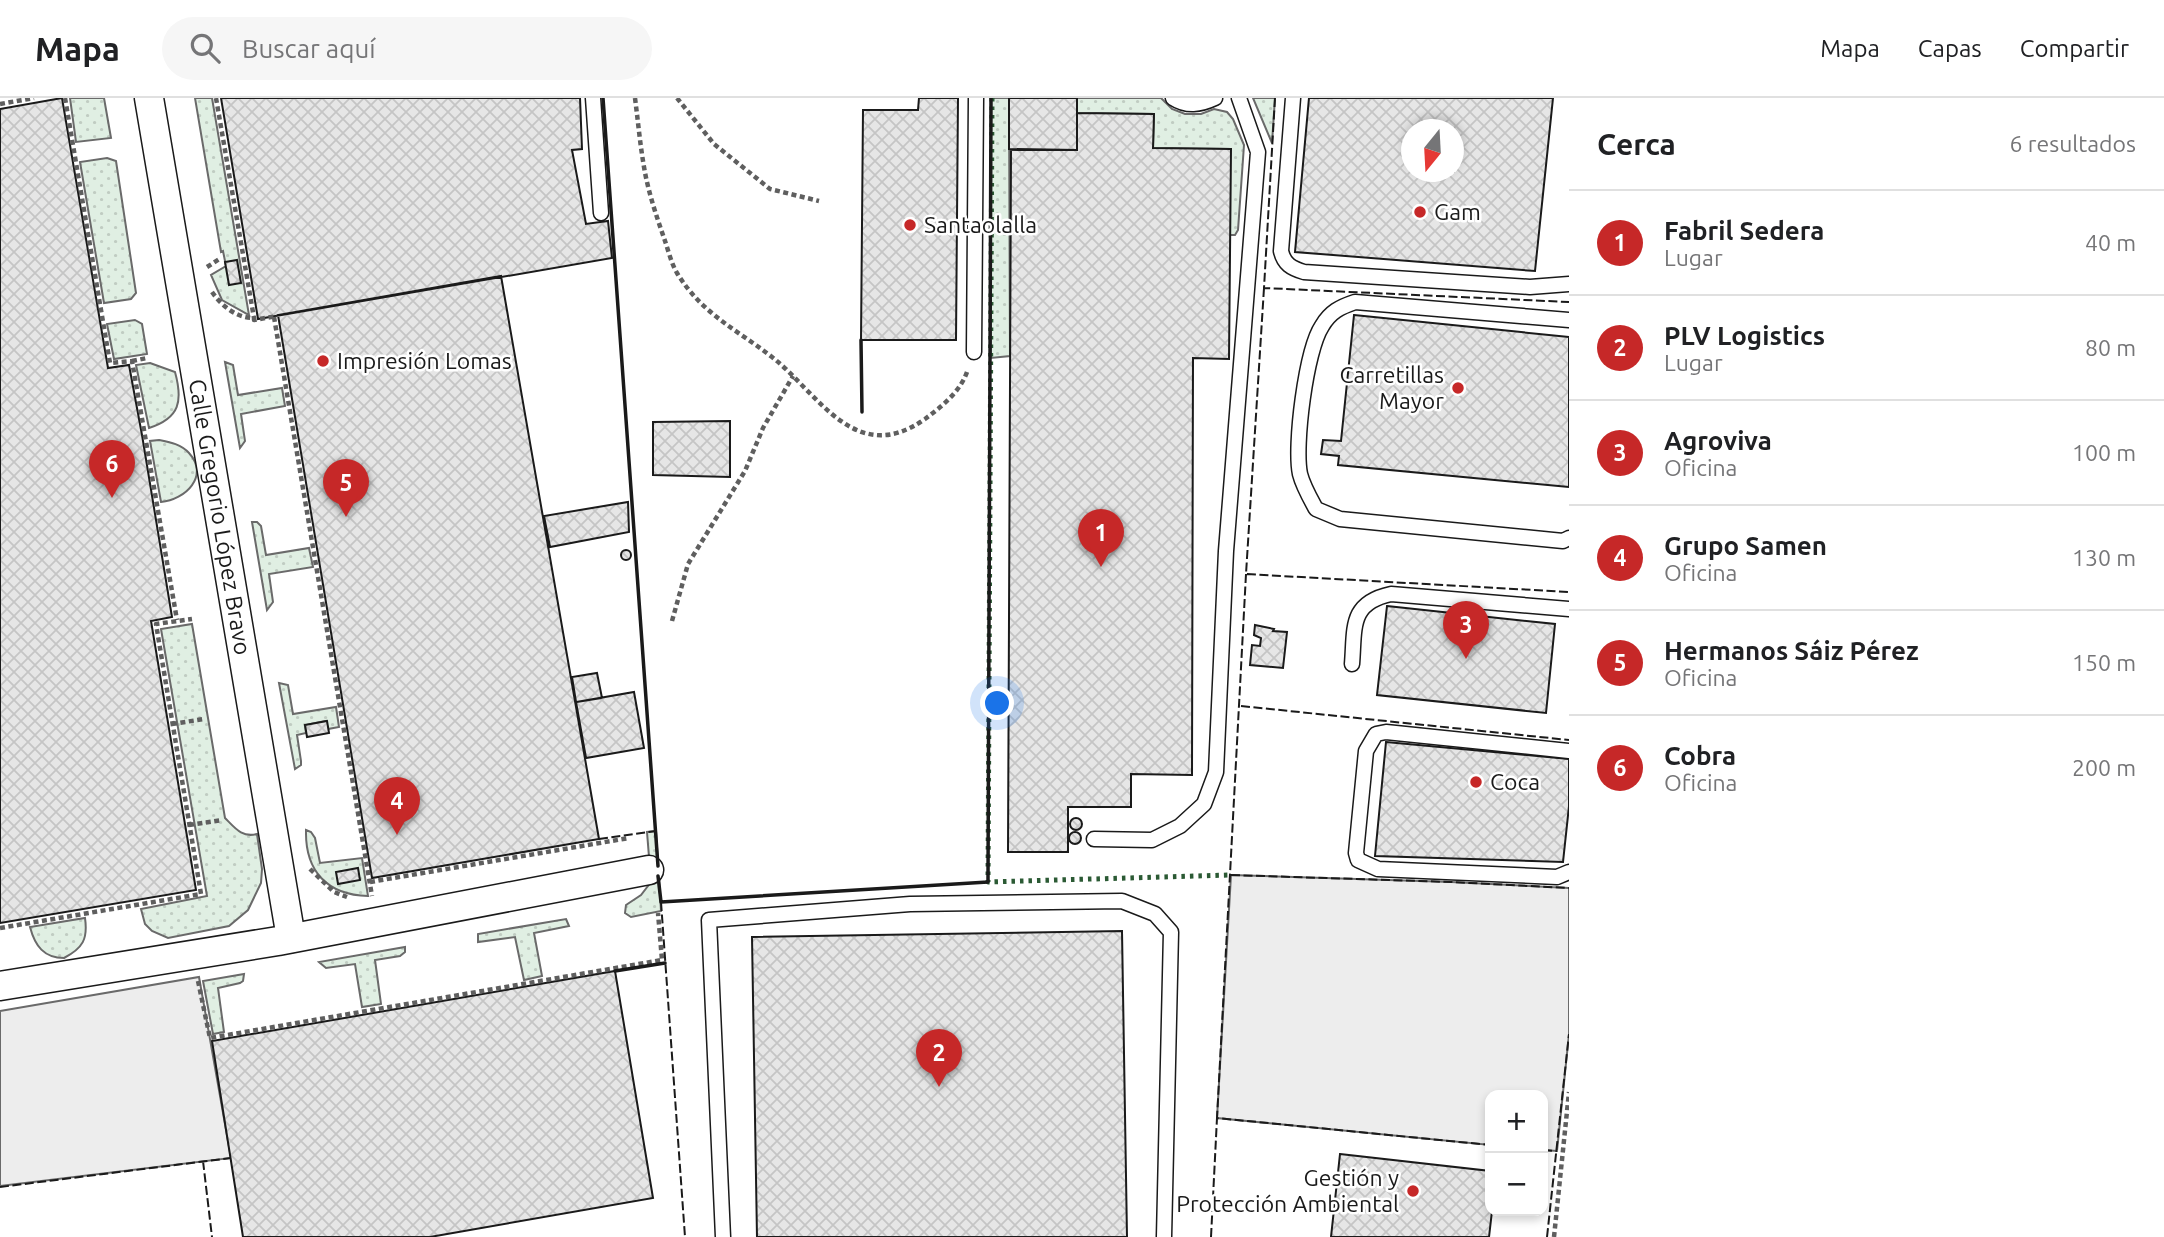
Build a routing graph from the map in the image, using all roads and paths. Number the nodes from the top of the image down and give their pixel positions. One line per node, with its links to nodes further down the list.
1 (34, 98): 13 (path)
2 (65, 98): 24 (path)
3 (149, 98): 47 (street, Calle Gregorio López Bravo)
4 (216, 98): 20 (path)
5 (593, 98): 15 (lane)
6 (635, 98): 25 (path)
7 (677, 98): 14 (path)
8 (976, 98): 22 (lane)
9 (1173, 98): 10 (lane)
10 (1215, 98)
11 (1239, 98): 38 (lane)
12 (1293, 98): 18 (lane)
13 (0, 104)
14 (819, 201)
15 (601, 213)
16 (221, 258): 17 (path)
17 (206, 277)
18 (1569, 284)
19 (209, 285): 20 (path)
20 (254, 318): 42 (path)
21 (1569, 320): 26 (lane)
22 (974, 352): 25 (path)
23 (147, 358): 24 (path)
24 (132, 360): 29 (path)
25 (793, 376): 30 (path)
26 (1569, 538)
27 (1569, 609): 31 (lane)
28 (192, 618): 29 (path)
29 (177, 620): 33 (path)
30 (672, 621)
31 (1352, 664)
32 (204, 719): 33 (path)
33 (172, 724): 36 (path)
34 (1569, 751): 41 (lane)
35 (222, 820): 36 (path)
36 (189, 825): 46 (path)
37 (629, 838): 42 (path)
38 (1094, 839)
39 (306, 858): 43 (path)
40 (649, 870): 47 (street)
41 (1569, 872)
42 (370, 881): 44 (path)
43 (355, 898)
44 (368, 900)
45 (658, 913): 48 (path)
46 (0, 928)
47 (291, 938): 49 (street)
48 (209, 978)
49 (0, 986)
50 (1569, 1092): 53 (path)
51 (723, 1237): 52 (lane)
52 (1164, 1237)
53 (1554, 1237)

